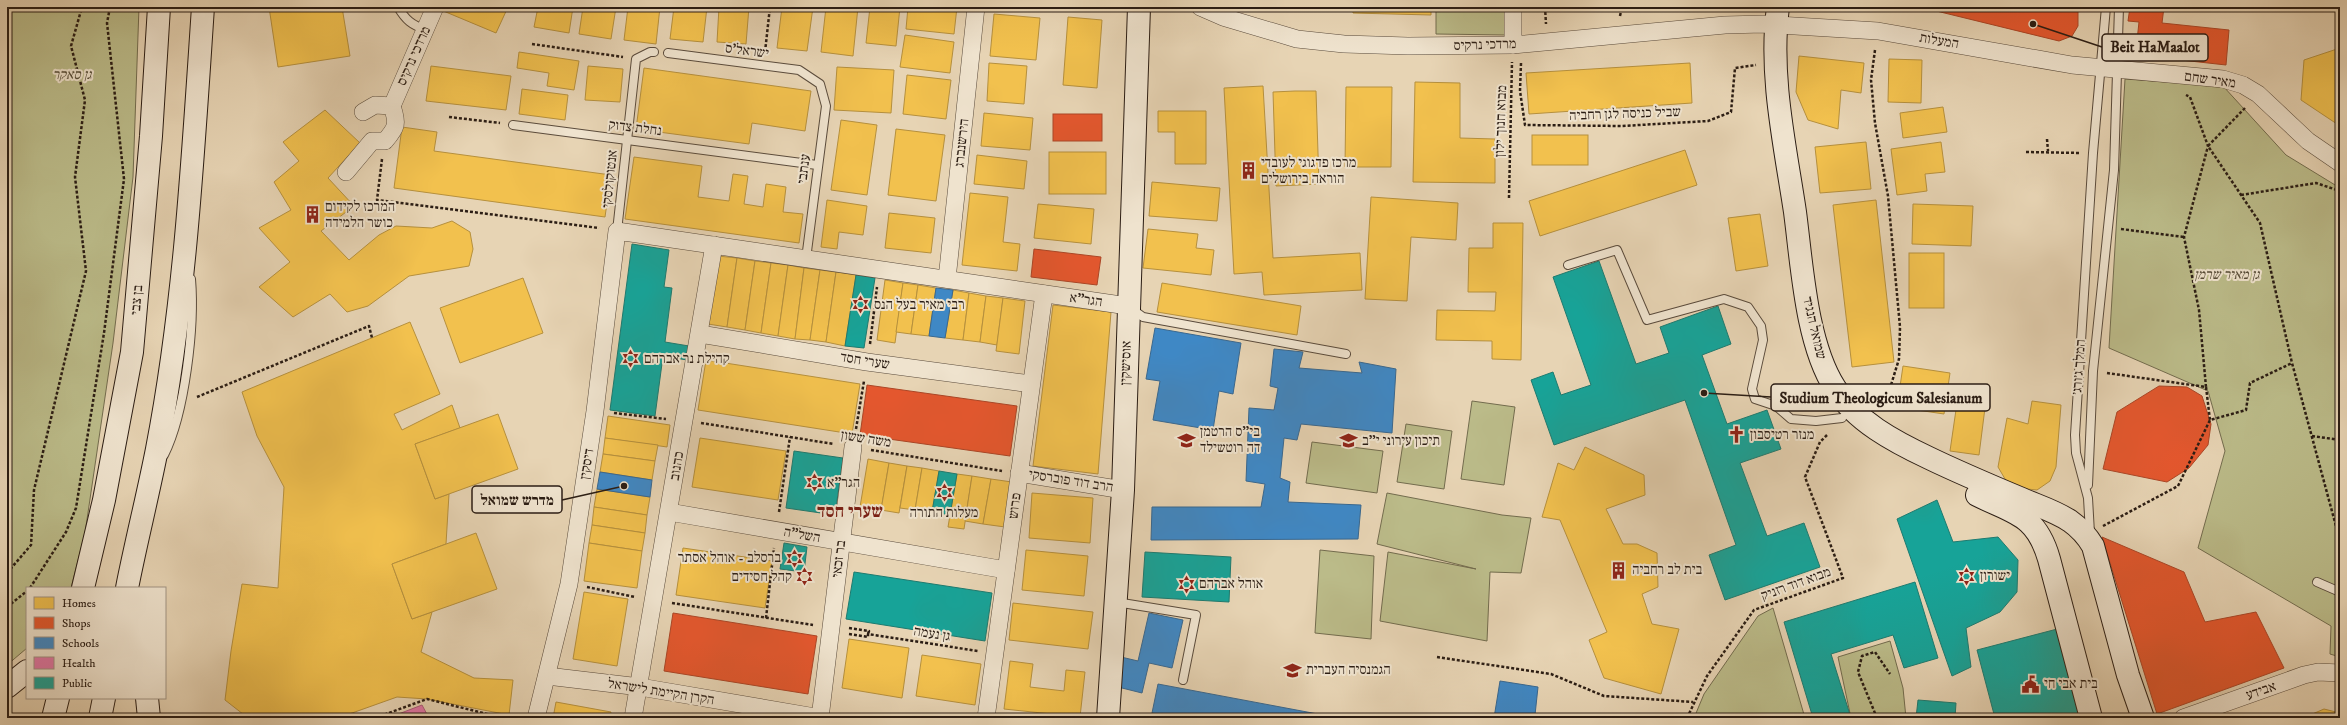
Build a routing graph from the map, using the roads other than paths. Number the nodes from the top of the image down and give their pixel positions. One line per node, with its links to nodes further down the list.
1 (158, 7): 47 (street, בן צבי)
2 (203, 7): 26 (street)
3 (398, 7): 12 (lane)
4 (436, 7): 12 (street, מרדכי נרקיס)
5 (976, 7): 30 (street, הירשנברג)
6 (1139, 7): 32 (street, אוסישקין)
7 (1200, 7): 13 (street, מרדכי נרקיס)
8 (1513, 7): 13 (street)
9 (2106, 7): 16 (lane, המלך ג׳ורג׳)
10 (2119, 7): 16 (lane)
11 (1771, 16): 13 (street, מרדכי נרקיס); 16 (street, המעלות); 36 (street, שמואל הנגיד); 43 (street, שמואל הנגיד)
12 (426, 29): 18 (street, מרדכי נרקיס)
13 (1513, 49)
14 (654, 52): 21 (lane, אנטוקולסקי)
15 (668, 53): 17 (lane, ישראל'ס)
16 (2108, 69): 22 (street, מאיר שחם); 40 (lane); 40 (lane, המלך ג׳ורג׳)
17 (820, 84): 23 (lane, ענתבי)
18 (392, 106): 19 (street); 24 (street)
19 (363, 112)
20 (513, 125): 21 (lane, נחלת צדוק)
21 (627, 140): 23 (lane, נחלת צדוק); 25 (lane, אנטוקולסקי)
22 (2340, 163)
23 (818, 165): 28 (lane, ענתבי)
24 (346, 172)
25 (617, 231): 27 (street, הגר"א); 54 (street, דיסקין)
26 (187, 235): 41 (street); 41 (lane)
27 (714, 245): 28 (street, הגר"א); 33 (street, כהנוב)
28 (806, 259): 30 (street, הגר"א)
29 (1568, 265): 36 (lane)
30 (947, 279): 31 (street, הגר"א)
31 (1044, 294): 32 (street, הגר"א); 35 (street, פרוש)
32 (1128, 306): 34 (lane); 39 (street, אוסישקין)
33 (700, 334): 35 (street, שערי חסד); 42 (street, כהנוב)
34 (1346, 354)
35 (1031, 384): 38 (street, פרוש)
36 (1842, 418): 70 (street, שמואל הנגיד)
37 (853, 447): 44 (street, בר זכאי)
38 (1019, 473): 39 (street, הרב דוד פוברסקי); 45 (street, פרוש)
39 (1123, 490): 51 (street, אוסישקין)
40 (2088, 498): 43 (lane, המלך ג׳ורג׳)
41 (145, 499): 48 (street); 49 (street)
42 (669, 512): 44 (street, השל"ה); 57 (street, כהנוב)
43 (2091, 540): 71 (street, המלך ג׳ורג׳)
44 (842, 542): 45 (street, השל"ה); 67 (street, בר זכאי)
45 (1006, 570): 68 (street, פרוש)
46 (2317, 582): 50 (lane)
47 (83, 587)
48 (127, 587)
49 (143, 587)
50 (2340, 592)
51 (1115, 602): 55 (lane); 69 (street, אוסישקין)
52 (26, 672): 56 (street)
53 (2340, 673): 72 (street, אבידע)
54 (547, 676): 57 (street, הקרן הקיימת לישראל); 65 (street, דיסקין)
55 (1183, 680)
56 (7, 687)
57 (640, 687): 61 (street, הקרן הקיימת לישראל); 66 (street, כהנוב)
58 (58, 699): 62 (street)
59 (104, 699): 63 (street)
60 (147, 699): 64 (street)
61 (781, 715): 67 (street, הקרן הקיימת לישראל)
62 (53, 718)
63 (100, 718)
64 (149, 718)
65 (536, 718)
66 (633, 718)
67 (821, 718)
68 (986, 718)
69 (1108, 718)
70 (2091, 718)
71 (2143, 718)
72 (2183, 718)

